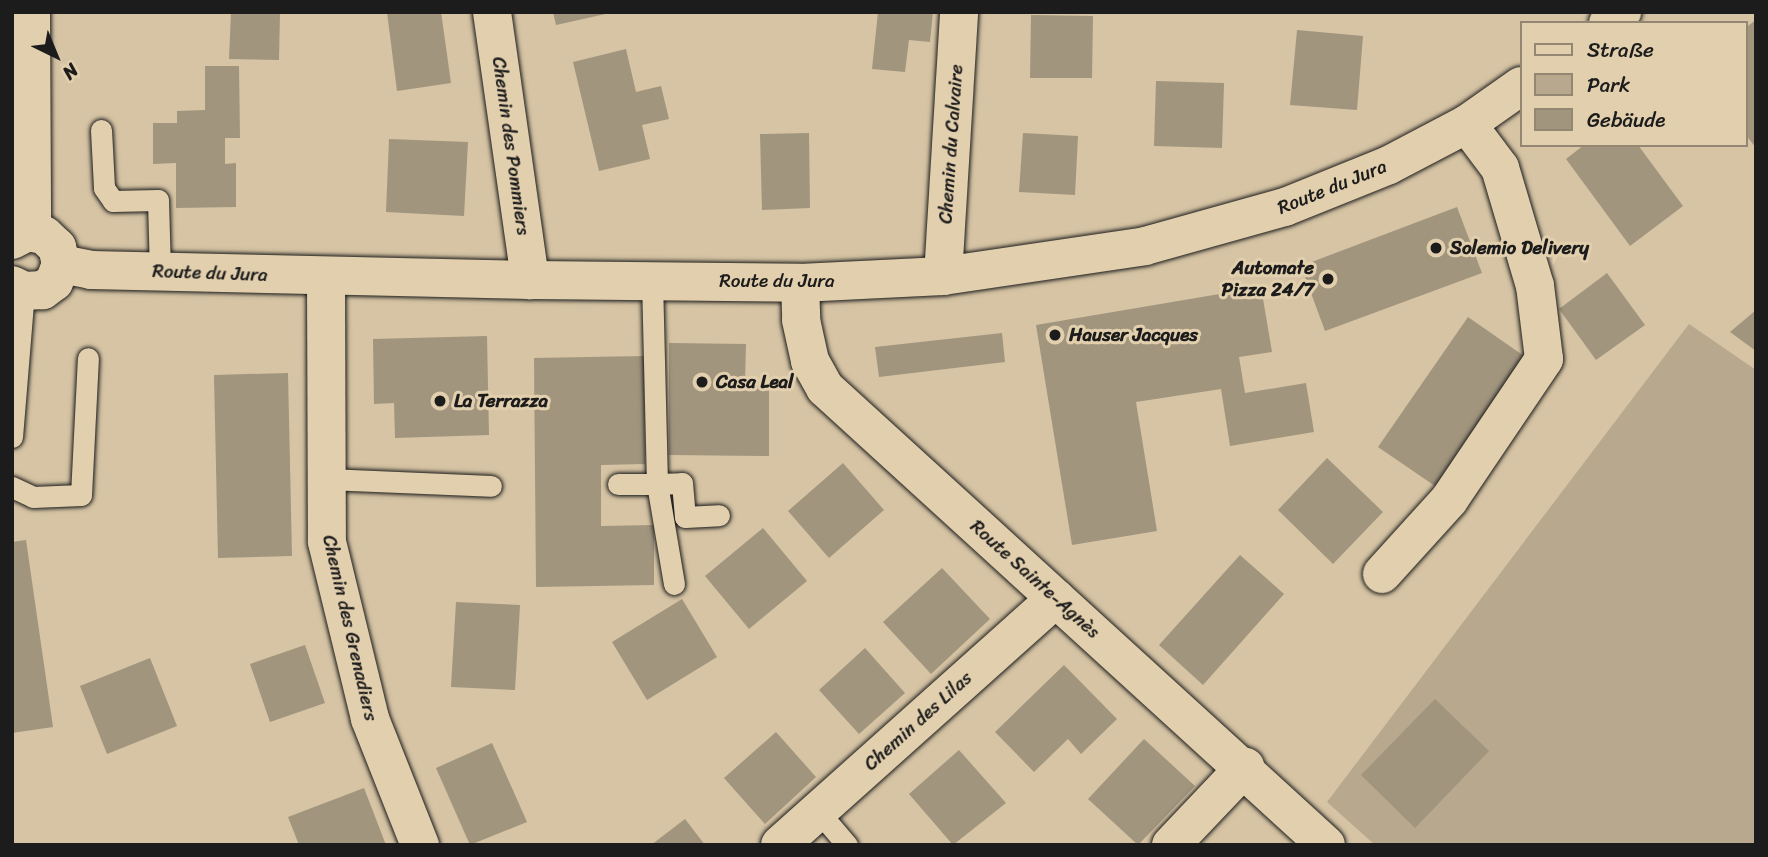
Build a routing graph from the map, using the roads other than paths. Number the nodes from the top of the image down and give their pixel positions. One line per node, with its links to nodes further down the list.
1 (31, 12): 7 (street)
2 (492, 12): 12 (street, Chemin des Pommiers)
3 (959, 12): 11 (street, Chemin du Calvaire)
4 (1520, 87): 5 (street, Route du Jura)
5 (1467, 124): 11 (street, Route du Jura); 24 (street)
6 (101, 130): 9 (lane)
7 (22, 236): 8 (street)
8 (61, 264): 9 (street, Route du Jura); 15 (street)
9 (160, 271): 10 (street, Route du Jura)
10 (326, 276): 12 (street, Route du Jura); 18 (street, Chemin des Grenadiers)
11 (943, 276): 14 (street, Route du Jura)
12 (530, 280): 13 (street, Route du Jura)
13 (652, 281): 14 (street, Route du Jura); 20 (lane)
14 (800, 283): 26 (street, Route Sainte-Agnès)
15 (18, 288): 17 (lane)
16 (88, 358): 22 (lane)
17 (12, 437)
18 (327, 479): 21 (lane); 29 (street, Chemin des Grenadiers)
19 (618, 484): 20 (lane)
20 (657, 484): 23 (lane); 25 (lane)
21 (491, 486)
22 (12, 487)
23 (719, 514)
24 (1382, 574)
25 (674, 584)
26 (1056, 598): 27 (street, Route Sainte-Agnès); 28 (street, Chemin des Lilas)
27 (1245, 767): 32 (street); 33 (street, Route Sainte-Agnès)
28 (818, 810): 30 (street, Chemin des Lilas); 31 (lane)
29 (420, 845)
30 (780, 845)
31 (847, 845)
32 (1171, 845)
33 (1326, 845)

